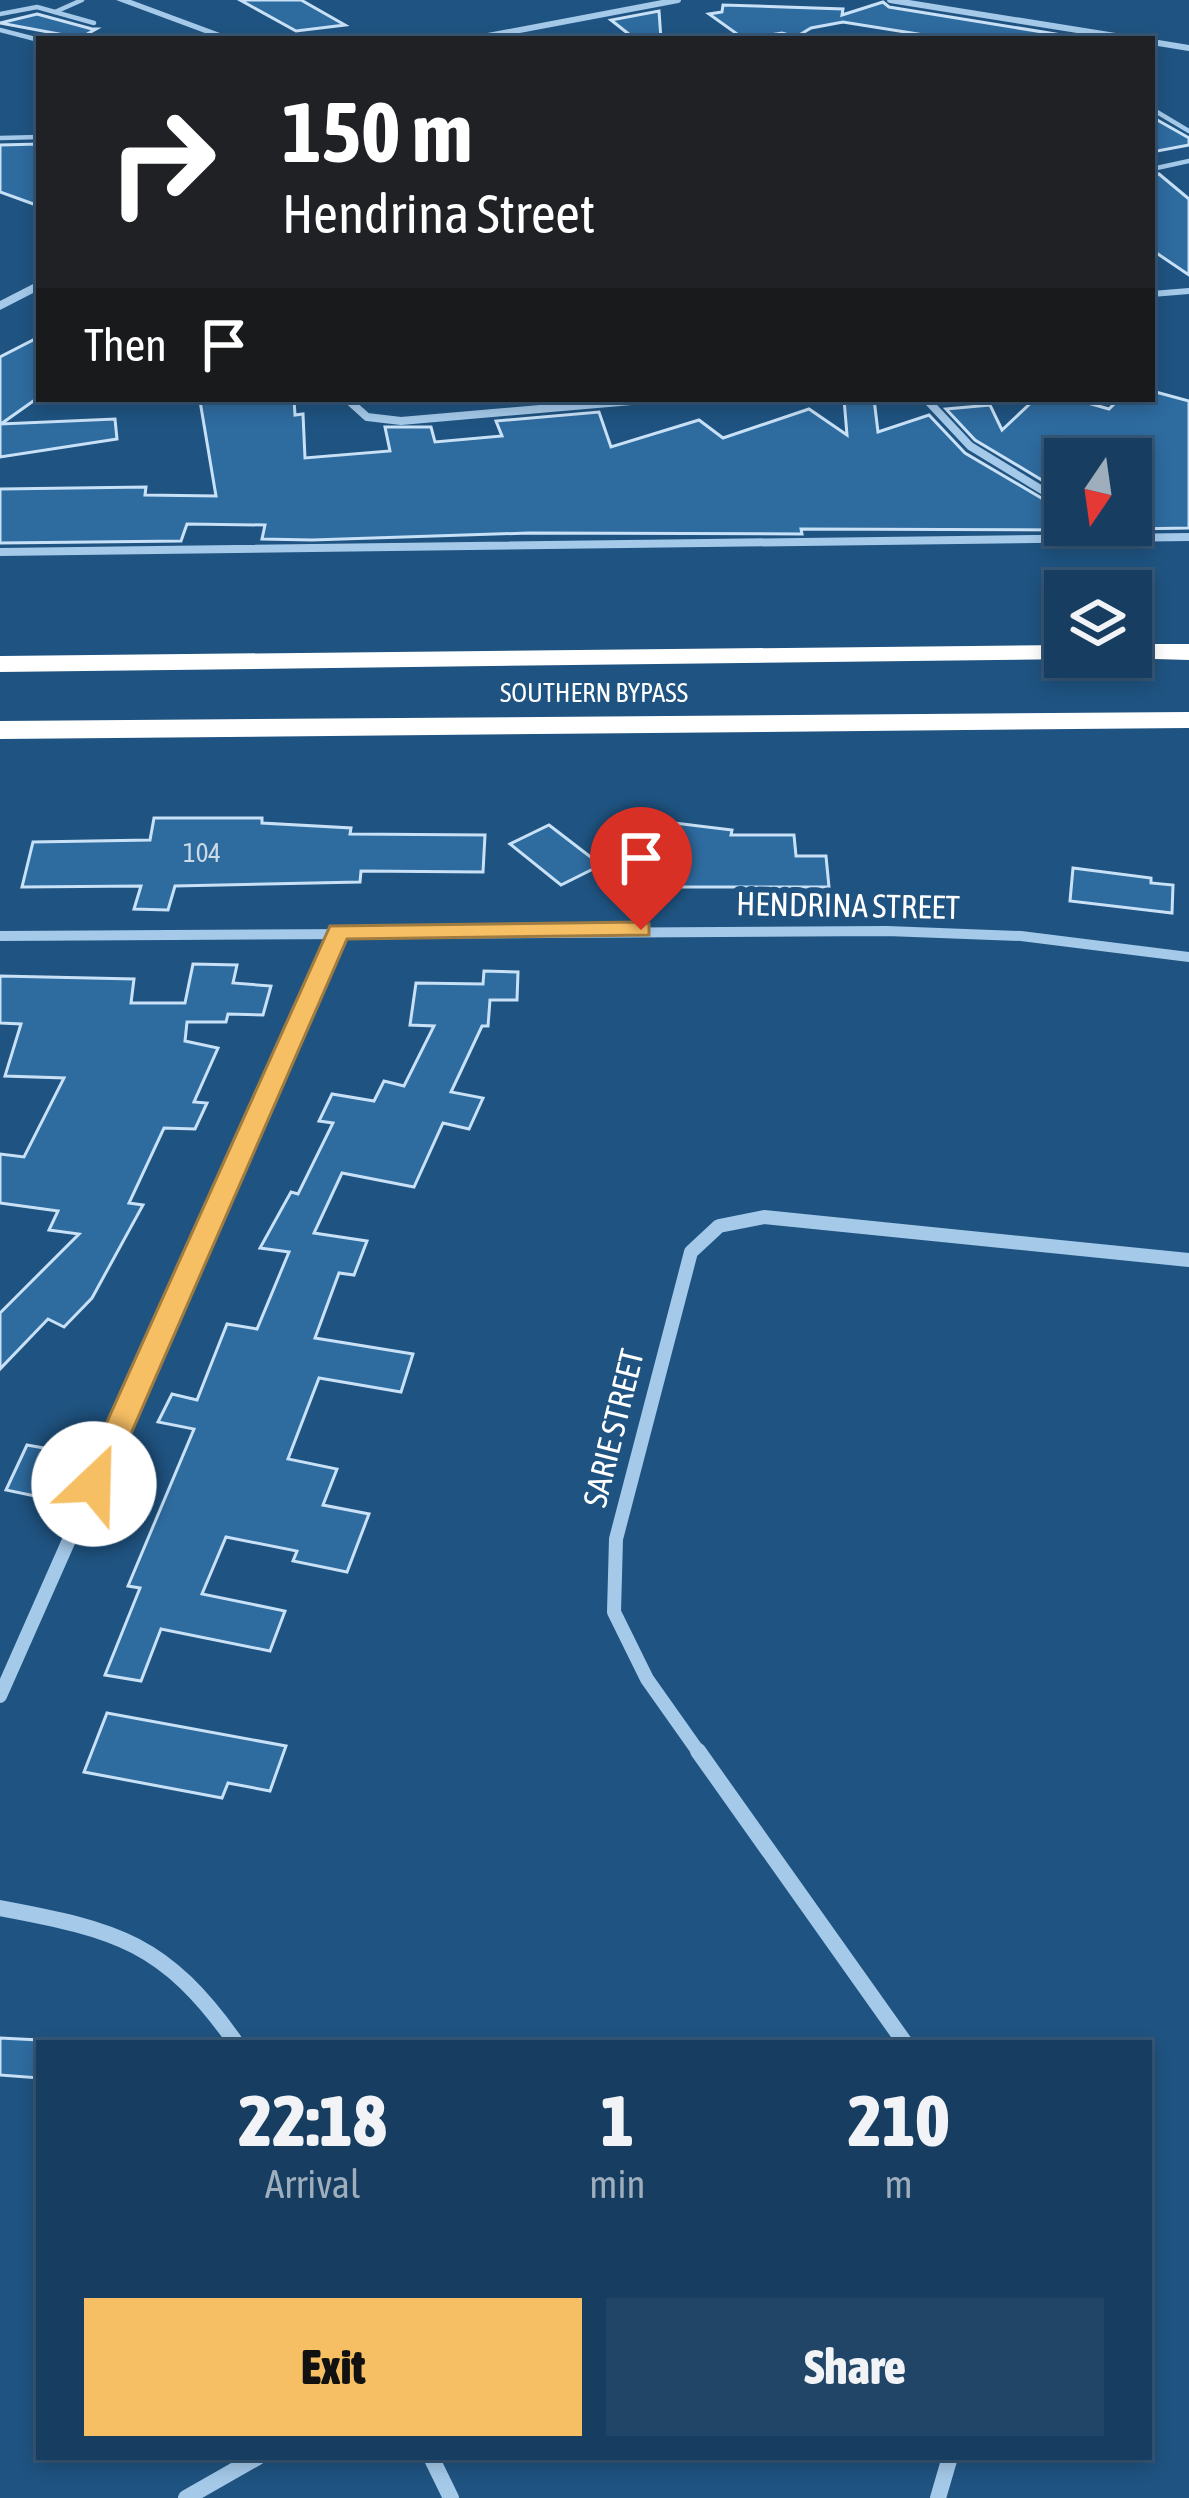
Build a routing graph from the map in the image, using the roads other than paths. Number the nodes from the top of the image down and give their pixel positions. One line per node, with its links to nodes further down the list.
1 (82, 0): 5 (lane)
2 (122, 0): 9 (street)
3 (679, 0): 10 (street)
4 (890, 0): 11 (street)
5 (55, 12): 6 (lane); 7 (lane)
6 (0, 14)
7 (94, 23)
8 (0, 30): 12 (lane)
9 (223, 36)
10 (488, 36)
11 (1115, 36)
12 (36, 39)
13 (1155, 42): 14 (street)
14 (1189, 48)
15 (1155, 111): 16 (lane)
16 (1189, 131)
17 (36, 137): 18 (lane)
18 (0, 138)
19 (1189, 161): 20 (lane)
20 (1155, 168)
21 (36, 287): 24 (street)
22 (1189, 291): 23 (street)
23 (1155, 293)
24 (0, 305)
25 (349, 402): 26 (street)
26 (622, 402)
27 (928, 402): 28 (street)
28 (1044, 491)
29 (1152, 537): 31 (street)
30 (1044, 538): 32 (street)
31 (1189, 538)
32 (0, 552)
33 (1152, 652): 34 (highway)
34 (1189, 652)
35 (1044, 653): 36 (highway, SOUTHERN BYPASS)
36 (0, 664)
37 (1189, 720): 38 (highway, SOUTHERN BYPASS)
38 (0, 730)
39 (339, 932): 40 (street, HENDRINA STREET); 41 (street, HENDRINA STREET); 43 (street)
40 (0, 936)
41 (1189, 957)
42 (1189, 1260): 46 (street, SARIE STREET)
43 (0, 1696)
44 (0, 1908): 45 (street)
45 (234, 2040)
46 (903, 2040)
47 (253, 2460): 50 (street)
48 (432, 2460): 51 (street)
49 (949, 2460): 52 (street)
50 (186, 2498)
51 (451, 2498)
52 (938, 2498)

